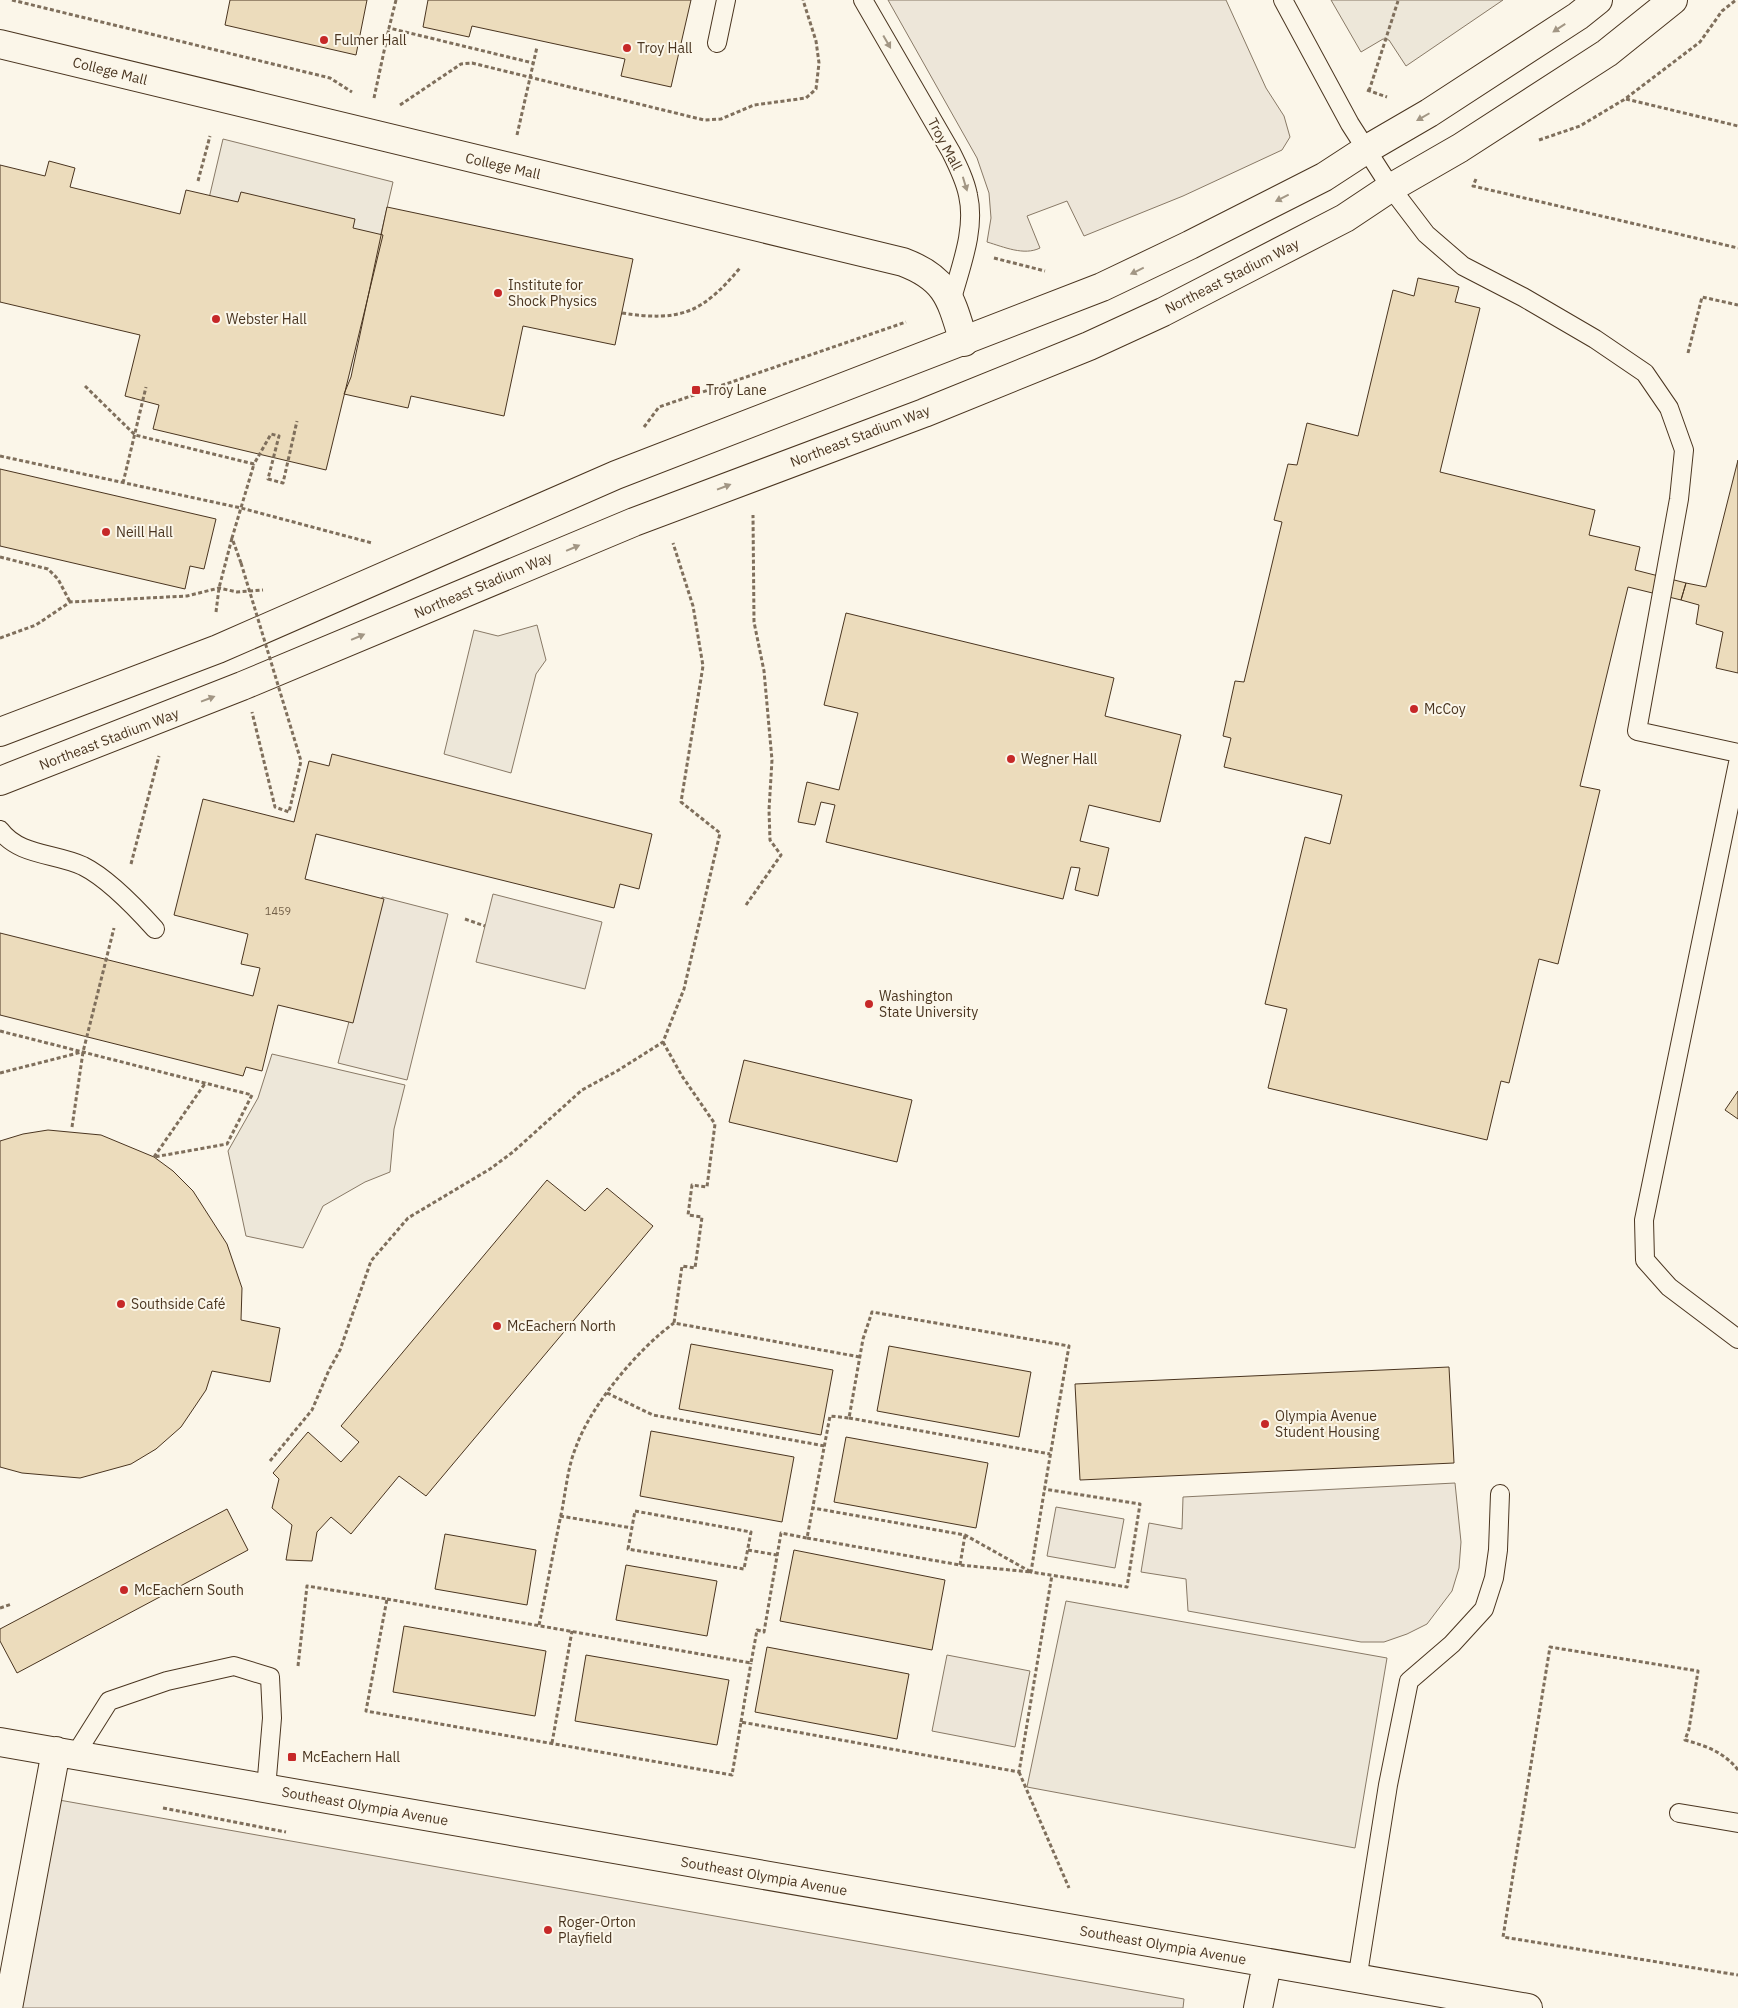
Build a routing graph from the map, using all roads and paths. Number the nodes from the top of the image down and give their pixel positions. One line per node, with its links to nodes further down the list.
1 (396, 0): 12 (path)
2 (726, 0): 13 (lane)
3 (803, 0): 17 (path)
4 (863, 0): 34 (lane, Troy Mall, one-way to 34)
5 (1283, 0): 28 (lane)
6 (1398, 0): 19 (path)
7 (1598, 0): 28 (main road, one-way to 28)
8 (1673, 0): 31 (main road, Northeast Stadium Way)
9 (1736, 0): 10 (path)
10 (1732, 4): 11 (path); 21 (path)
11 (1738, 5)
12 (389, 28): 16 (path); 23 (path)
13 (718, 43)
14 (0, 44): 34 (main road, College Mall)
15 (537, 47): 16 (path)
16 (533, 63): 17 (path)
17 (530, 76): 22 (path); 26 (path)
18 (1361, 87): 19 (path)
19 (1368, 92): 20 (path)
20 (1388, 97)
21 (1626, 99): 24 (path); 27 (path)
22 (399, 105)
23 (373, 106)
24 (1738, 126)
25 (210, 136): 30 (path)
26 (516, 138)
27 (1532, 144)
28 (1367, 149): 31 (lane); 38 (main road, one-way to 38)
29 (1479, 172): 32 (path)
30 (198, 181)
31 (1391, 188): 61 (lane); 63 (main road, Northeast Stadium Way, one-way to 31)
32 (1738, 248)
33 (740, 268): 36 (path)
34 (951, 302): 38 (main road, College Mall)
35 (1738, 305): 39 (path)
36 (622, 312)
37 (906, 322): 43 (path)
38 (964, 342): 60 (main road)
39 (1688, 353)
40 (85, 386): 44 (path)
41 (146, 387): 44 (path)
42 (297, 421): 46 (path)
43 (643, 427)
44 (135, 435): 46 (path); 47 (path)
45 (0, 456): 47 (path)
46 (254, 464): 48 (path)
47 (123, 483): 48 (path)
48 (241, 508): 50 (path); 52 (path)
49 (753, 509): 65 (path)
50 (232, 538): 54 (path); 59 (path, bridge)
51 (672, 540): 70 (path)
52 (371, 548)
53 (0, 557): 56 (path)
54 (219, 588): 55 (path); 56 (path); 57 (path)
55 (271, 588)
56 (70, 602): 58 (path)
57 (216, 613)
58 (0, 638)
59 (252, 712)
60 (0, 732)
61 (1738, 753)
62 (1738, 763): 76 (lane)
63 (0, 781)
64 (0, 830): 68 (lane)
65 (746, 905)
66 (465, 919): 67 (path)
67 (486, 926)
68 (155, 929)
69 (0, 1031): 71 (path)
70 (663, 1042): 75 (path); 82 (path)
71 (82, 1052): 72 (path); 73 (path); 74 (path)
72 (0, 1073)
73 (206, 1082): 73 (path)
74 (72, 1127)
75 (674, 1323): 77 (path); 78 (path)
76 (1738, 1339)
77 (860, 1357): 79 (path); 81 (path)
78 (607, 1393): 80 (path); 86 (path)
79 (850, 1418): 80 (path); 81 (path)
80 (825, 1446): 85 (path)
81 (1050, 1454): 83 (path)
82 (270, 1462)
83 (1044, 1489): 93 (path); 94 (path)
84 (1500, 1494): 114 (lane)
85 (813, 1508): 88 (path); 89 (path)
86 (560, 1516): 87 (path); 99 (path)
87 (632, 1528): 90 (path); 90 (path)
88 (965, 1535): 92 (path); 93 (path)
89 (807, 1538): 91 (path); 92 (path)
90 (748, 1550): 91 (path)
91 (777, 1555): 101 (path)
92 (960, 1565): 93 (path)
93 (1031, 1572): 94 (path)
94 (1052, 1575): 107 (path)
95 (307, 1586): 96 (path)
96 (386, 1599): 99 (path); 104 (path)
97 (12, 1604): 98 (path)
98 (0, 1608)
99 (539, 1625): 100 (path)
100 (572, 1631): 101 (path); 104 (path)
101 (751, 1663): 102 (path)
102 (741, 1722): 104 (path); 107 (path)
103 (0, 1742): 105 (main road, Southeast Olympia Avenue)
104 (552, 1743)
105 (66, 1753): 108 (main road, Southeast Olympia Avenue); 108 (lane); 115 (main road)
106 (1738, 1770): 113 (path)
107 (1019, 1772): 111 (path)
108 (266, 1788): 112 (main road, Southeast Olympia Avenue)
109 (1679, 1813): 110 (lane)
110 (1738, 1823)
111 (1069, 1888)
112 (1267, 1964): 114 (main road, Southeast Olympia Avenue); 116 (main road)
113 (1738, 1975)
114 (1357, 1980): 117 (main road, Southeast Olympia Avenue)
115 (8, 2008)
116 (1258, 2008)
117 (1528, 2008)

